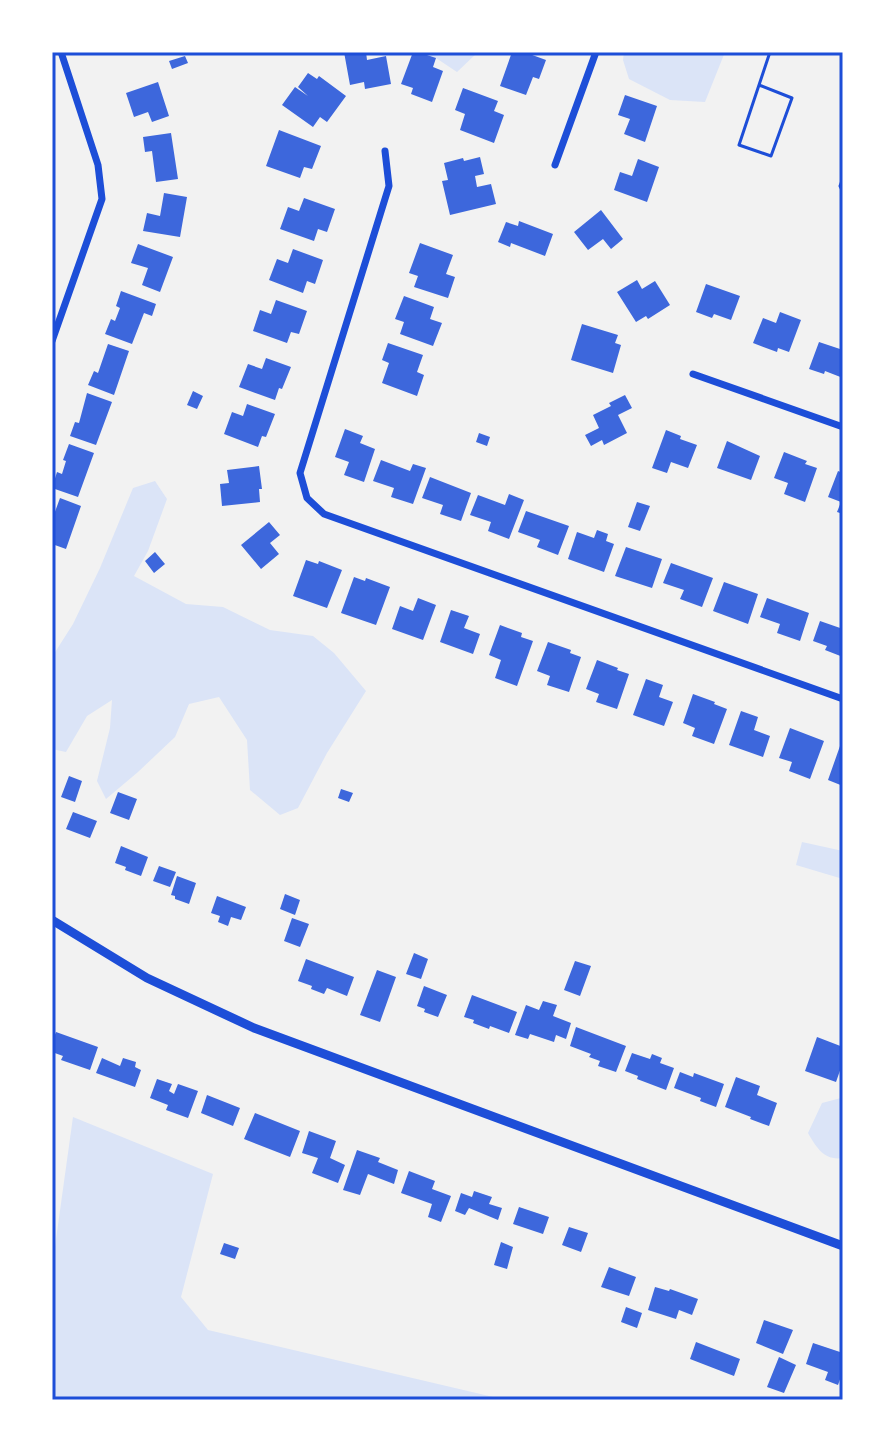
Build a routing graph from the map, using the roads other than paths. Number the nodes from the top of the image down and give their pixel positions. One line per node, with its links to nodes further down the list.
1 (61, 52): 9 (street)
2 (596, 52): 6 (street)
3 (770, 52): 4 (lane)
4 (759, 85): 4 (lane)
5 (385, 151): 12 (street)
6 (555, 165)
7 (843, 178): 8 (lane)
8 (843, 192)
9 (52, 341)
10 (693, 374): 11 (street)
11 (843, 427)
12 (843, 699)
13 (52, 920): 14 (main road)
14 (843, 1246)

